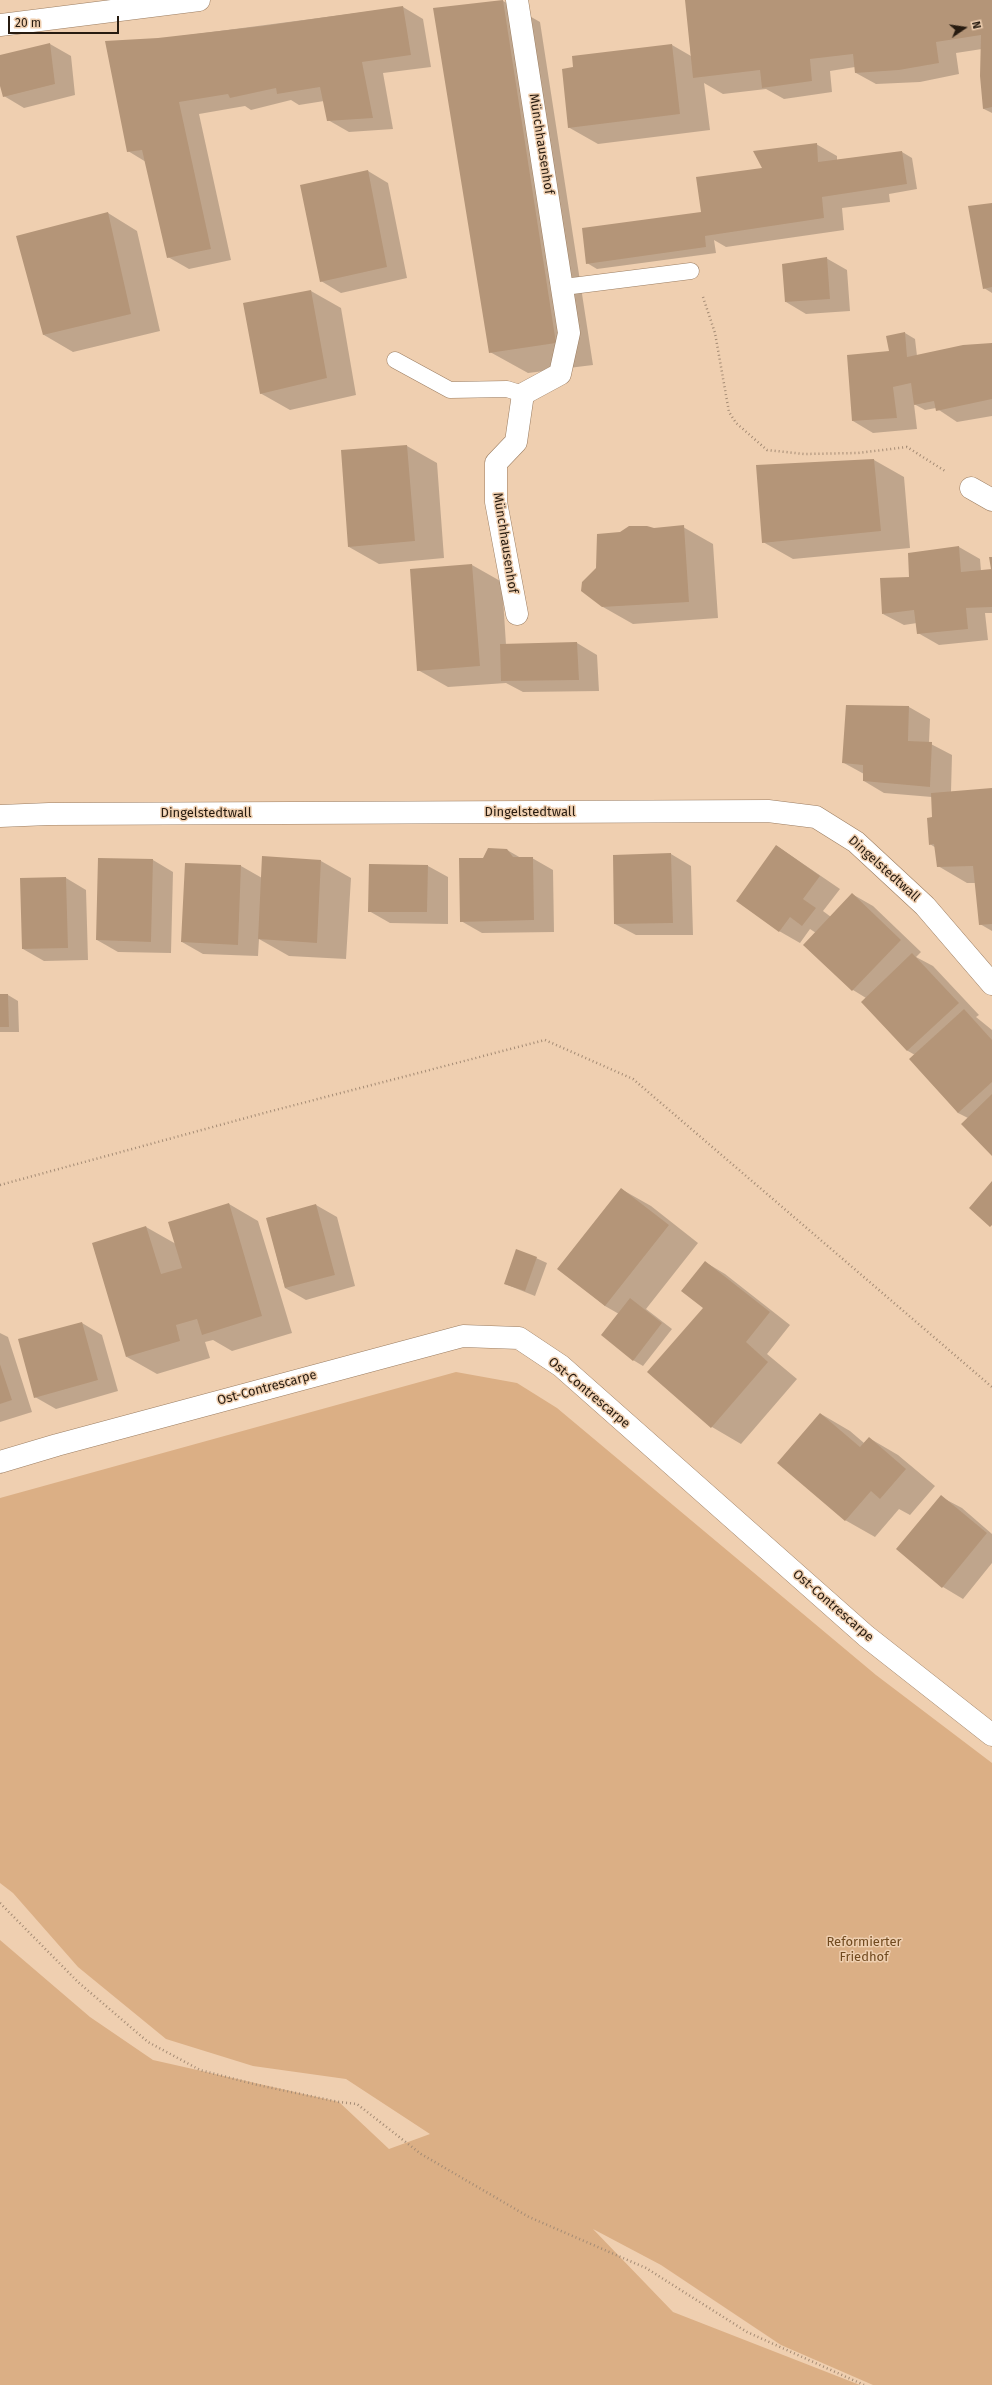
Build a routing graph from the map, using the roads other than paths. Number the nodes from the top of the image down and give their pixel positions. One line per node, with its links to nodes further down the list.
1 (199, 0): 3 (street)
2 (517, 0): 5 (street, Münchhausenhof)
3 (0, 25)
4 (691, 271): 5 (lane)
5 (564, 287): 7 (street, Münchhausenhof)
6 (395, 360): 7 (lane)
7 (523, 394): 10 (street, Münchhausenhof)
8 (971, 488): 9 (street)
9 (992, 500)
10 (517, 614)
11 (0, 816): 12 (street, Dingelstedtwall)
12 (992, 984)
13 (0, 1462): 14 (street, Ost-Contrescarpe)
14 (992, 1735)

